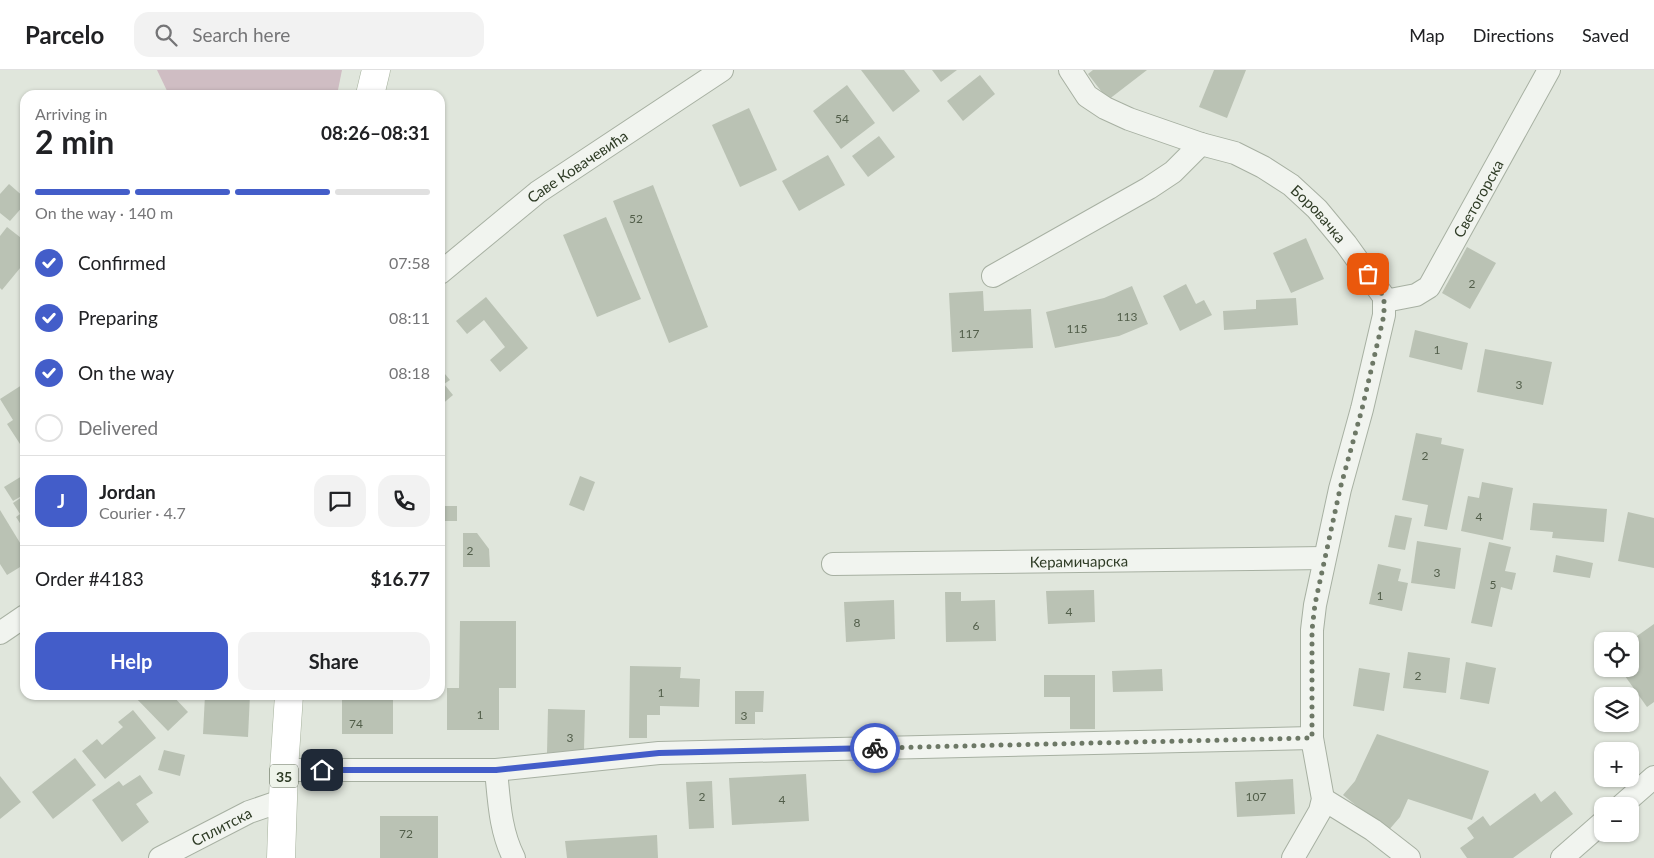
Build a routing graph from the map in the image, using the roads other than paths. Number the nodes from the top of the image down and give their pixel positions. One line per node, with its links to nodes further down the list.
1 (376, 70): 5 (main road)
2 (722, 70): 7 (street, Саве Ковачевића)
3 (1070, 70): 6 (street, Боровачка)
4 (1549, 70): 9 (street, Светогорска)
5 (371, 90)
6 (1201, 144): 8 (street); 9 (street, Боровачка)
7 (445, 269)
8 (993, 276)
9 (1385, 301): 10 (street)
10 (1324, 558): 11 (street, Керамичарска); 15 (street)
11 (834, 564)
12 (20, 619): 13 (street)
13 (0, 633)
14 (289, 700): 16 (main road, 35)
15 (1312, 738): 17 (street); 20 (street)
16 (284, 770): 17 (street); 21 (main road, 35)
17 (496, 770): 25 (street)
18 (1654, 778): 19 (street)
19 (1632, 797)
20 (1323, 799): 26 (street); 27 (street)
21 (284, 800): 23 (street, Сплитска); 24 (main road, 35)
22 (1594, 830): 28 (street)
23 (160, 858)
24 (281, 858)
25 (514, 858)
26 (1293, 858)
27 (1409, 858)
28 (1562, 858)

